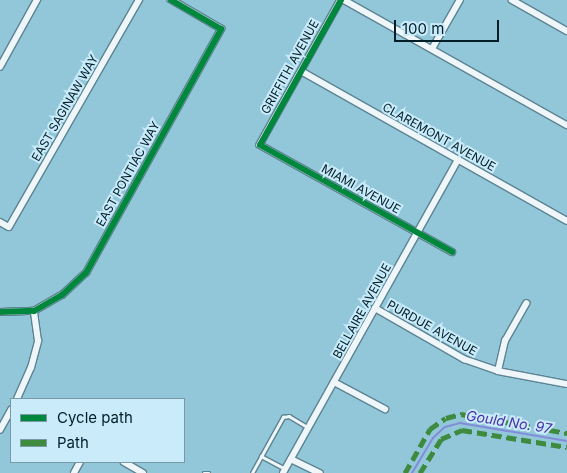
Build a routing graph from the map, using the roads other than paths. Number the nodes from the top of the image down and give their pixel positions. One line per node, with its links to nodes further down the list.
1 (37, 0): 9 (street)
2 (139, 0): 15 (street, EAST SAGINAW WAY)
3 (171, 0): 21 (street, EAST PONTIAC WAY)
4 (342, 0): 8 (street); 10 (street, GRIFFITH AVENUE)
5 (460, 0): 8 (street)
6 (512, 0): 7 (street)
7 (567, 31)
8 (432, 49): 11 (street)
9 (0, 67)
10 (301, 72): 12 (street, GRIFFITH AVENUE); 13 (street, CLAREMONT AVENUE)
11 (567, 125)
12 (260, 145): 16 (street, MIAMI AVENUE)
13 (458, 160): 14 (street, CLAREMONT AVENUE); 16 (street, BELLAIRE AVENUE)
14 (567, 221)
15 (0, 222)
16 (417, 233): 17 (street, MIAMI AVENUE); 19 (street, BELLAIRE AVENUE)
17 (452, 252)
18 (526, 304): 22 (street)
19 (375, 308): 22 (street, PURDUE AVENUE); 23 (street, BELLAIRE AVENUE)
20 (0, 312): 21 (street)
21 (34, 312): 25 (street)
22 (498, 371): 24 (street, PURDUE AVENUE)
23 (334, 382): 26 (street); 28 (street, BELLAIRE AVENUE)
24 (567, 384)
25 (17, 398)
26 (385, 409)
27 (10, 412): 29 (street)
28 (309, 428): 30 (lane); 31 (street, BELLAIRE AVENUE)
29 (0, 430)
30 (261, 456): 33 (lane); 37 (lane)
31 (291, 459): 33 (street, BELLAIRE AVENUE); 38 (street)
32 (126, 463): 35 (street)
33 (284, 471)
34 (204, 472): 36 (lane)
35 (143, 473)
36 (209, 473)
37 (252, 473)
38 (320, 473)

